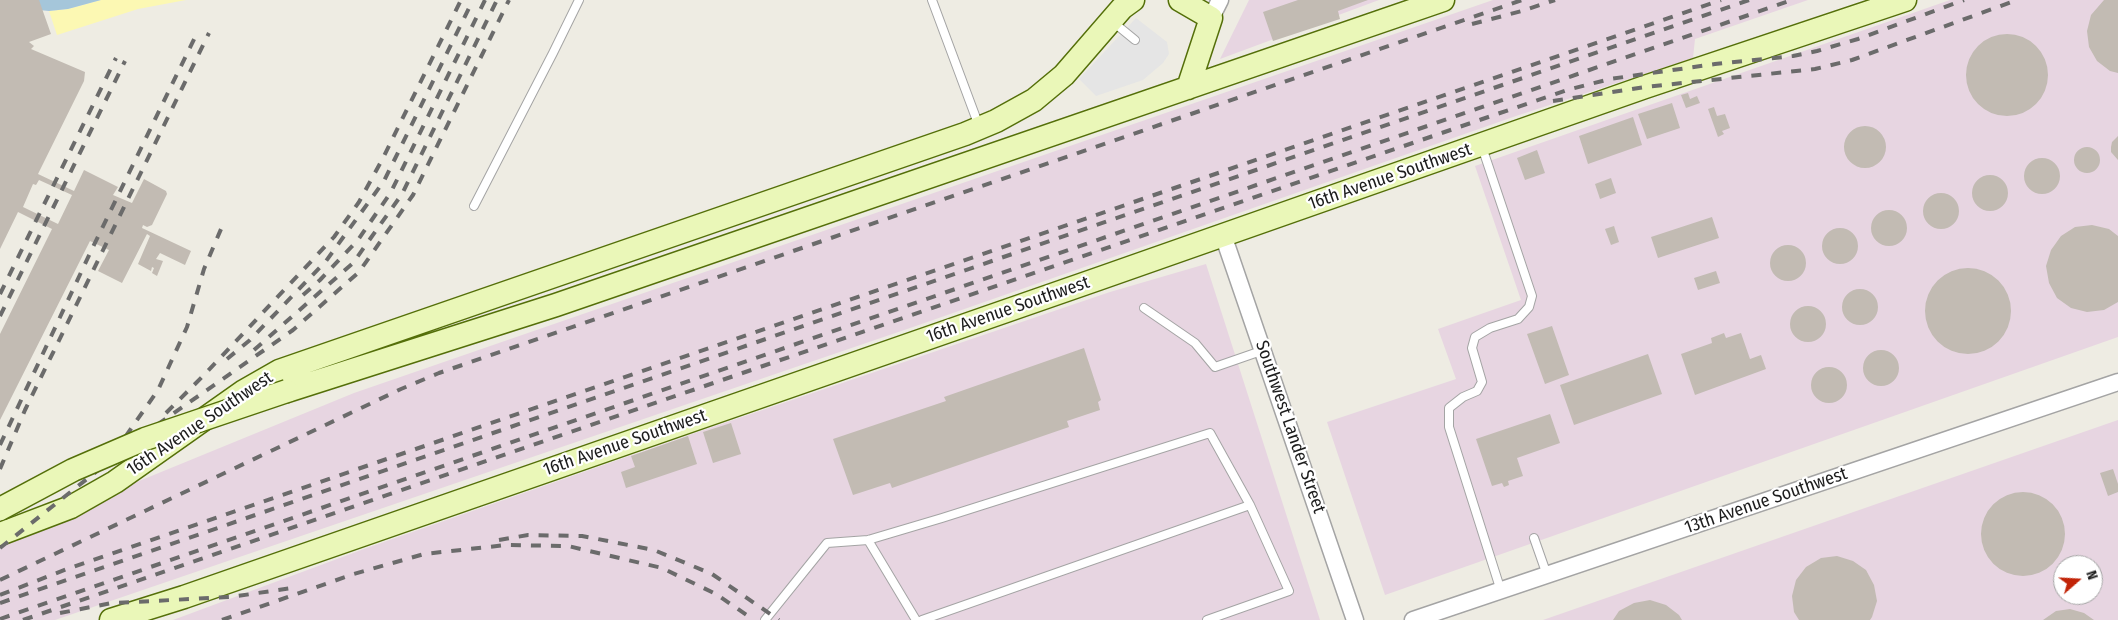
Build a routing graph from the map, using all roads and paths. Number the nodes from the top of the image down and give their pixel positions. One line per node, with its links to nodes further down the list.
1 (579, 0): 13 (lane)
2 (932, 0): 11 (lane)
3 (1134, 0): 8 (street, 16th Avenue Southwest)
4 (1180, 0): 7 (street)
5 (1443, 0): 10 (street)
6 (1905, 0): 12 (street, 16th Avenue Southwest)
7 (1216, 9): 10 (street)
8 (1112, 20): 9 (lane); 11 (street, 16th Avenue Southwest)
9 (1135, 40)
10 (1188, 88): 19 (street, bridge)
11 (980, 128): 20 (street, 16th Avenue Southwest)
12 (1481, 145): 14 (street, 16th Avenue Southwest); 24 (lane)
13 (474, 206)
14 (1223, 235): 16 (street, Southwest Lander Street); 25 (street, 16th Avenue Southwest)
15 (1144, 308): 16 (lane)
16 (1264, 350): 30 (street, Southwest Lander Street)
17 (2118, 382): 23 (street, 13th Avenue Southwest)
18 (1250, 505): 22 (lane); 28 (lane); 29 (lane)
19 (0, 509)
20 (0, 534)
21 (1534, 538): 23 (lane)
22 (868, 540): 26 (lane); 27 (lane)
23 (1548, 575): 24 (street, 13th Avenue Southwest)
24 (1501, 591): 31 (street, 13th Avenue Southwest)
25 (111, 620)
26 (765, 620)
27 (916, 620)
28 (922, 620)
29 (1207, 620)
30 (1355, 620)
31 (1413, 620)

